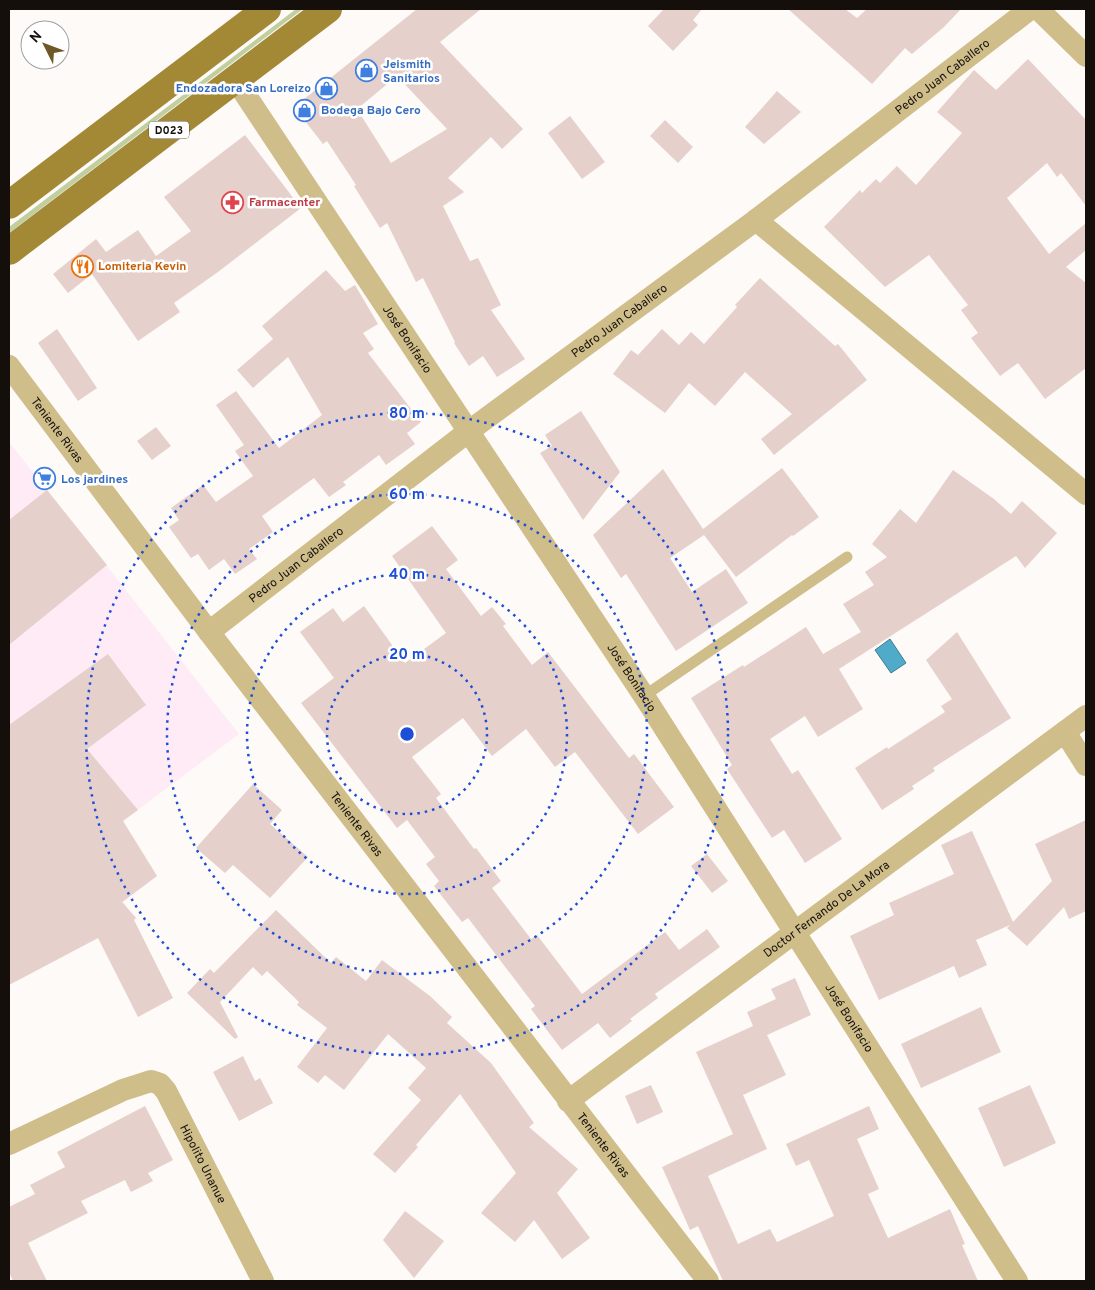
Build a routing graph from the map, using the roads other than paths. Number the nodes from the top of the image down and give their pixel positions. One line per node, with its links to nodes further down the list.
1 (267, 9): 7 (main road, D023)
2 (328, 9): 6 (main road, D023)
3 (1030, 9): 8 (street, Pedro Juan Caballero)
4 (1038, 9): 5 (street)
5 (1086, 56)
6 (235, 80): 9 (main road, D023); 11 (street, José Bonifacio)
7 (9, 205)
8 (756, 220): 11 (street, Pedro Juan Caballero); 12 (street)
9 (9, 252)
10 (9, 366): 14 (street, Teniente Rivas)
11 (469, 431): 14 (street, Pedro Juan Caballero); 15 (street, José Bonifacio)
12 (1086, 494)
13 (847, 557): 15 (lane)
14 (209, 632): 20 (street, Teniente Rivas)
15 (644, 696): 19 (street, José Bonifacio)
16 (1086, 716): 17 (street, Doctor Fernando De La Mora)
17 (1065, 732): 18 (street); 19 (street, Doctor Fernando De La Mora)
18 (1086, 765)
19 (795, 932): 20 (street, Doctor Fernando De La Mora); 24 (street, José Bonifacio)
20 (568, 1101): 23 (street, Teniente Rivas)
21 (9, 1144): 22 (street, Hipolito Unanue)
22 (263, 1281)
23 (708, 1281)
24 (1017, 1281)

